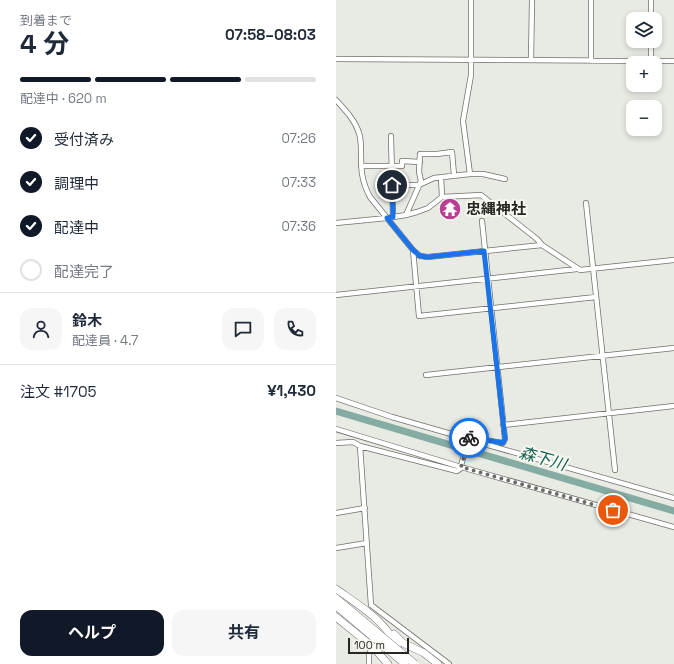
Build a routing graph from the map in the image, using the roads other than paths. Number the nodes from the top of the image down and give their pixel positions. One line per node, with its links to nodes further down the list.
1 (471, 0): 7 (street)
2 (532, 0): 8 (street)
3 (591, 0): 9 (street)
4 (651, 0): 5 (street)
5 (651, 12)
6 (336, 58): 7 (street)
7 (471, 60): 8 (street); 18 (street)
8 (531, 60): 9 (street)
9 (591, 61): 10 (street)
10 (626, 61)
11 (662, 61): 12 (street)
12 (674, 61)
13 (336, 100): 16 (street)
14 (391, 136): 17 (street)
15 (420, 162): 17 (street); 19 (street); 23 (street)
16 (361, 166): 17 (street); 27 (street)
17 (392, 166): 22 (street)
18 (470, 174): 19 (street); 21 (street)
19 (454, 176): 20 (street)
20 (441, 177): 23 (street); 24 (street)
21 (504, 179)
22 (392, 185): 23 (street); 27 (street)
23 (419, 185): 26 (street)
24 (442, 197): 26 (street); 30 (street)
25 (586, 203): 34 (street)
26 (406, 215): 27 (street)
27 (390, 217): 29 (street); 31 (street)
28 (482, 221): 32 (street)
29 (336, 223)
30 (542, 245): 32 (street); 35 (street)
31 (413, 250): 32 (street); 37 (street)
32 (484, 251): 36 (street)
33 (674, 260): 34 (street)
34 (593, 268): 35 (street); 39 (street)
35 (577, 269): 36 (street)
36 (487, 279): 37 (street); 40 (street)
37 (416, 287): 38 (street); 40 (street)
38 (336, 295)
39 (596, 296): 40 (street); 42 (street)
40 (490, 308): 43 (street)
41 (674, 348): 42 (street)
42 (602, 355): 43 (street); 47 (street)
43 (496, 367): 44 (street); 48 (street)
44 (426, 375)
45 (336, 398): 50 (street)
46 (674, 406): 47 (street)
47 (608, 414): 48 (street); 54 (street)
48 (503, 425): 50 (street)
49 (336, 429): 53 (street)
50 (469, 438): 53 (street); 55 (street)
51 (336, 444): 52 (street)
52 (360, 446): 53 (street); 56 (street)
53 (461, 466): 58 (street)
54 (615, 470)
55 (674, 498)
56 (364, 508): 57 (street); 59 (street)
57 (336, 512)
58 (674, 527)
59 (367, 543): 60 (street); 72 (street)
60 (336, 548)
61 (336, 589): 65 (highway)
62 (336, 598): 70 (highway, bridge)
63 (336, 606): 69 (highway, bridge)
64 (336, 617): 66 (highway)
65 (375, 617): 69 (highway); 71 (highway)
66 (373, 647): 67 (street); 68 (highway)
67 (369, 664)
68 (388, 664)
69 (404, 664)
70 (414, 664)
71 (438, 664)
72 (449, 664)

